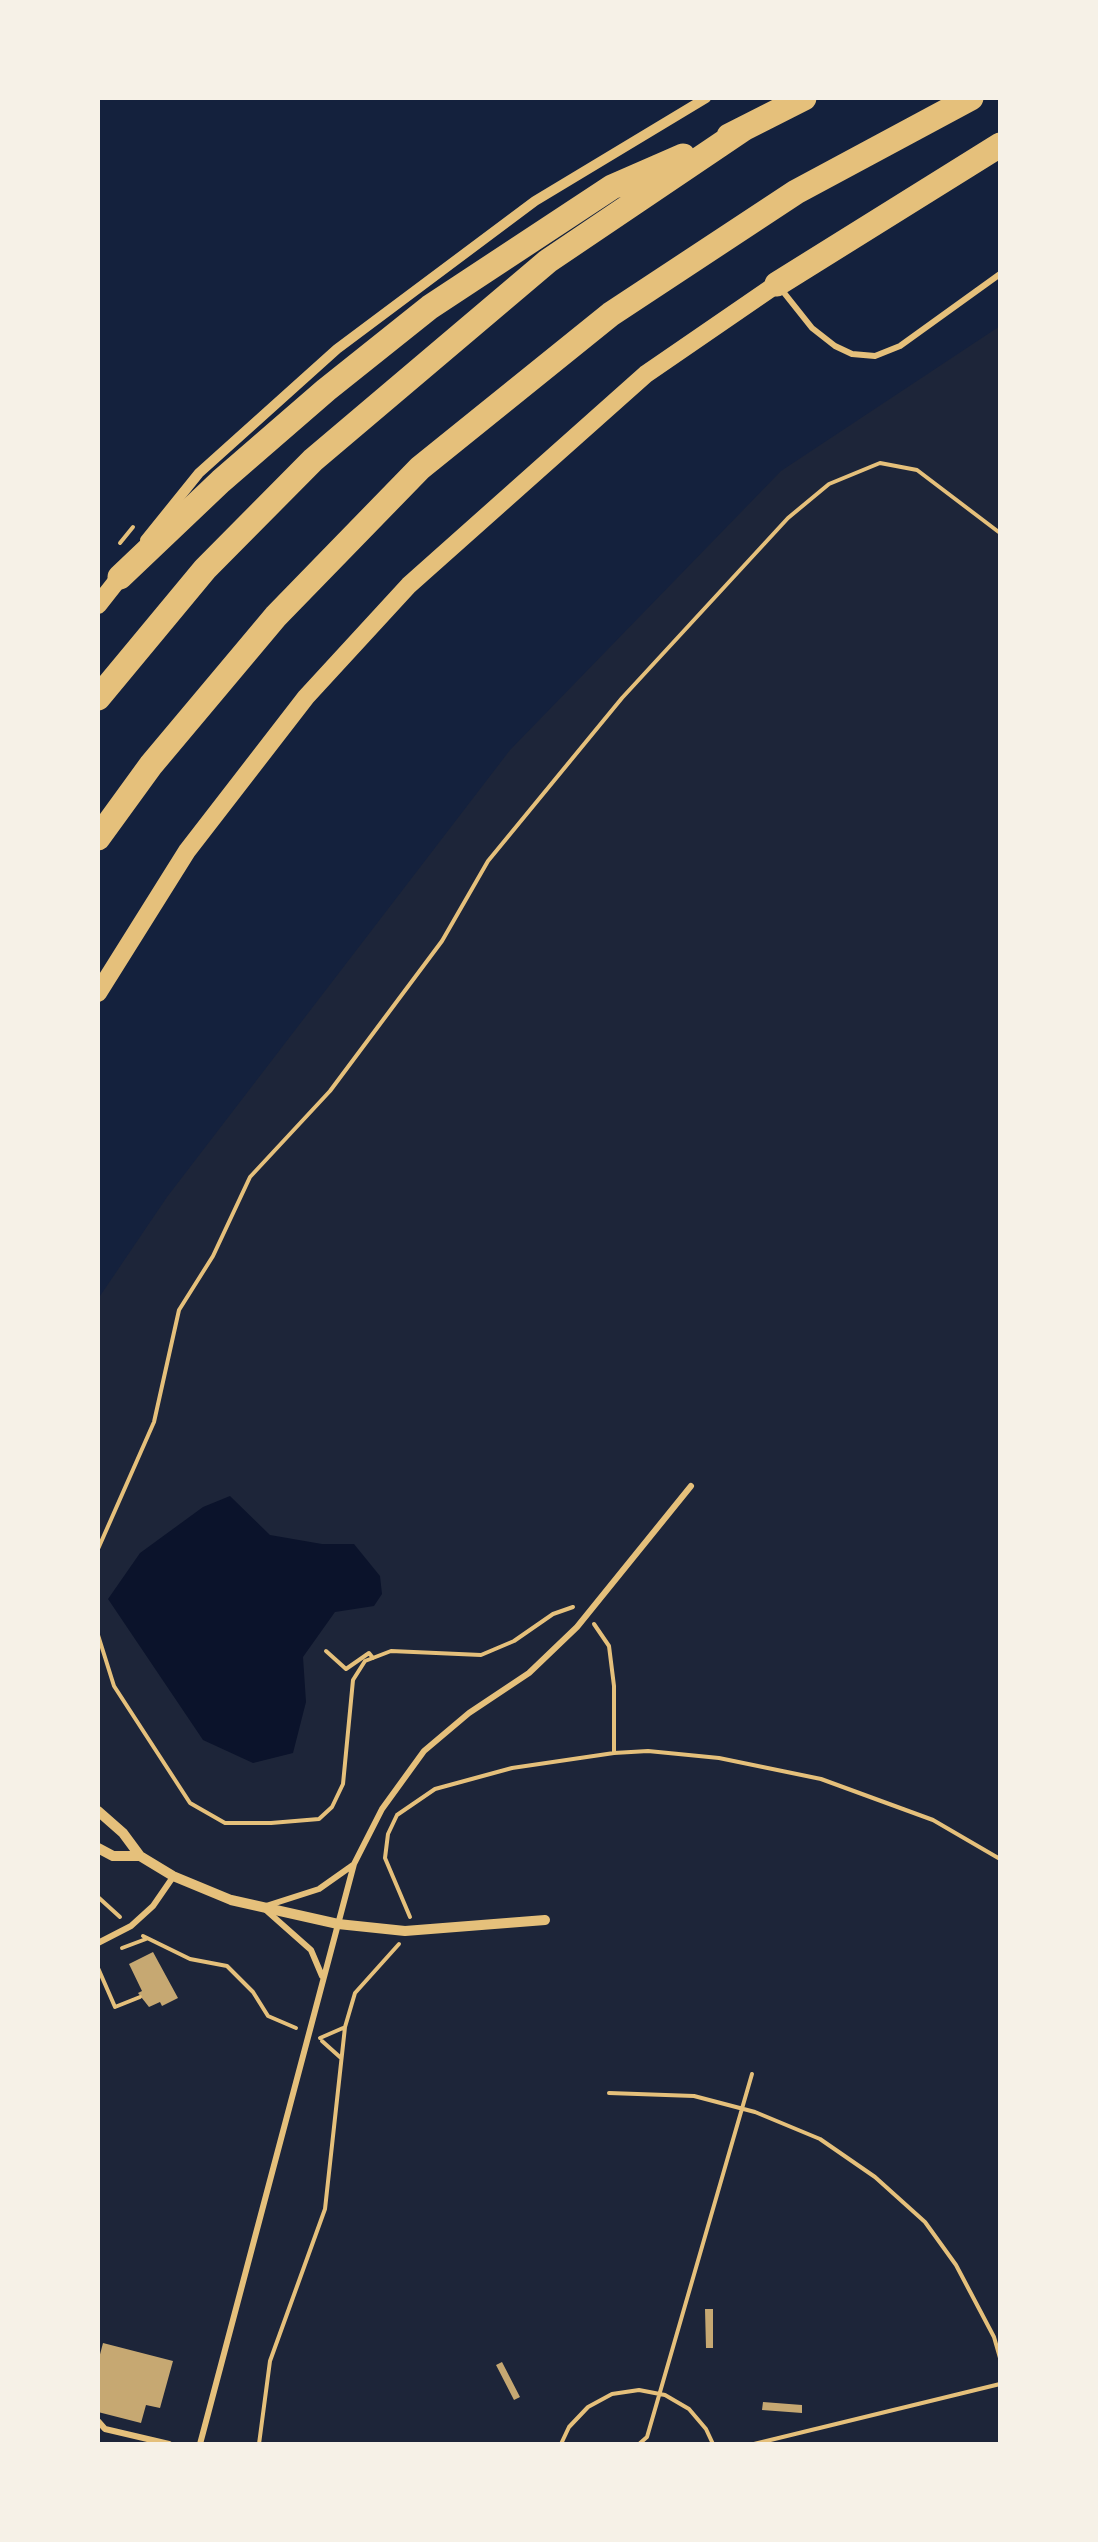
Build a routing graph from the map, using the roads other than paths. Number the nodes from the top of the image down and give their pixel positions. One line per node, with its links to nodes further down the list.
1 (706, 98): 8 (street)
2 (804, 98): 4 (highway)
3 (971, 98): 11 (highway)
4 (742, 130): 8 (highway); 10 (highway)
5 (1000, 145): 7 (highway)
6 (1000, 274): 7 (lane)
7 (777, 284): 12 (street)
8 (120, 578): 9 (street)
9 (98, 605)
10 (98, 698)
11 (98, 838)
12 (98, 993)
13 (691, 1486): 17 (lane)
14 (98, 1811): 16 (street)
15 (98, 1848): 16 (street)
16 (140, 1856): 18 (street)
17 (354, 1864): 19 (lane); 21 (lane)
18 (174, 1876): 19 (street); 22 (lane)
19 (262, 1907): 21 (street); 23 (lane)
20 (546, 1920): 21 (street)
21 (338, 1924): 23 (lane)
22 (98, 1943)
23 (323, 1980): 26 (lane)
24 (98, 2422): 25 (lane)
25 (169, 2444)
26 (200, 2444)

